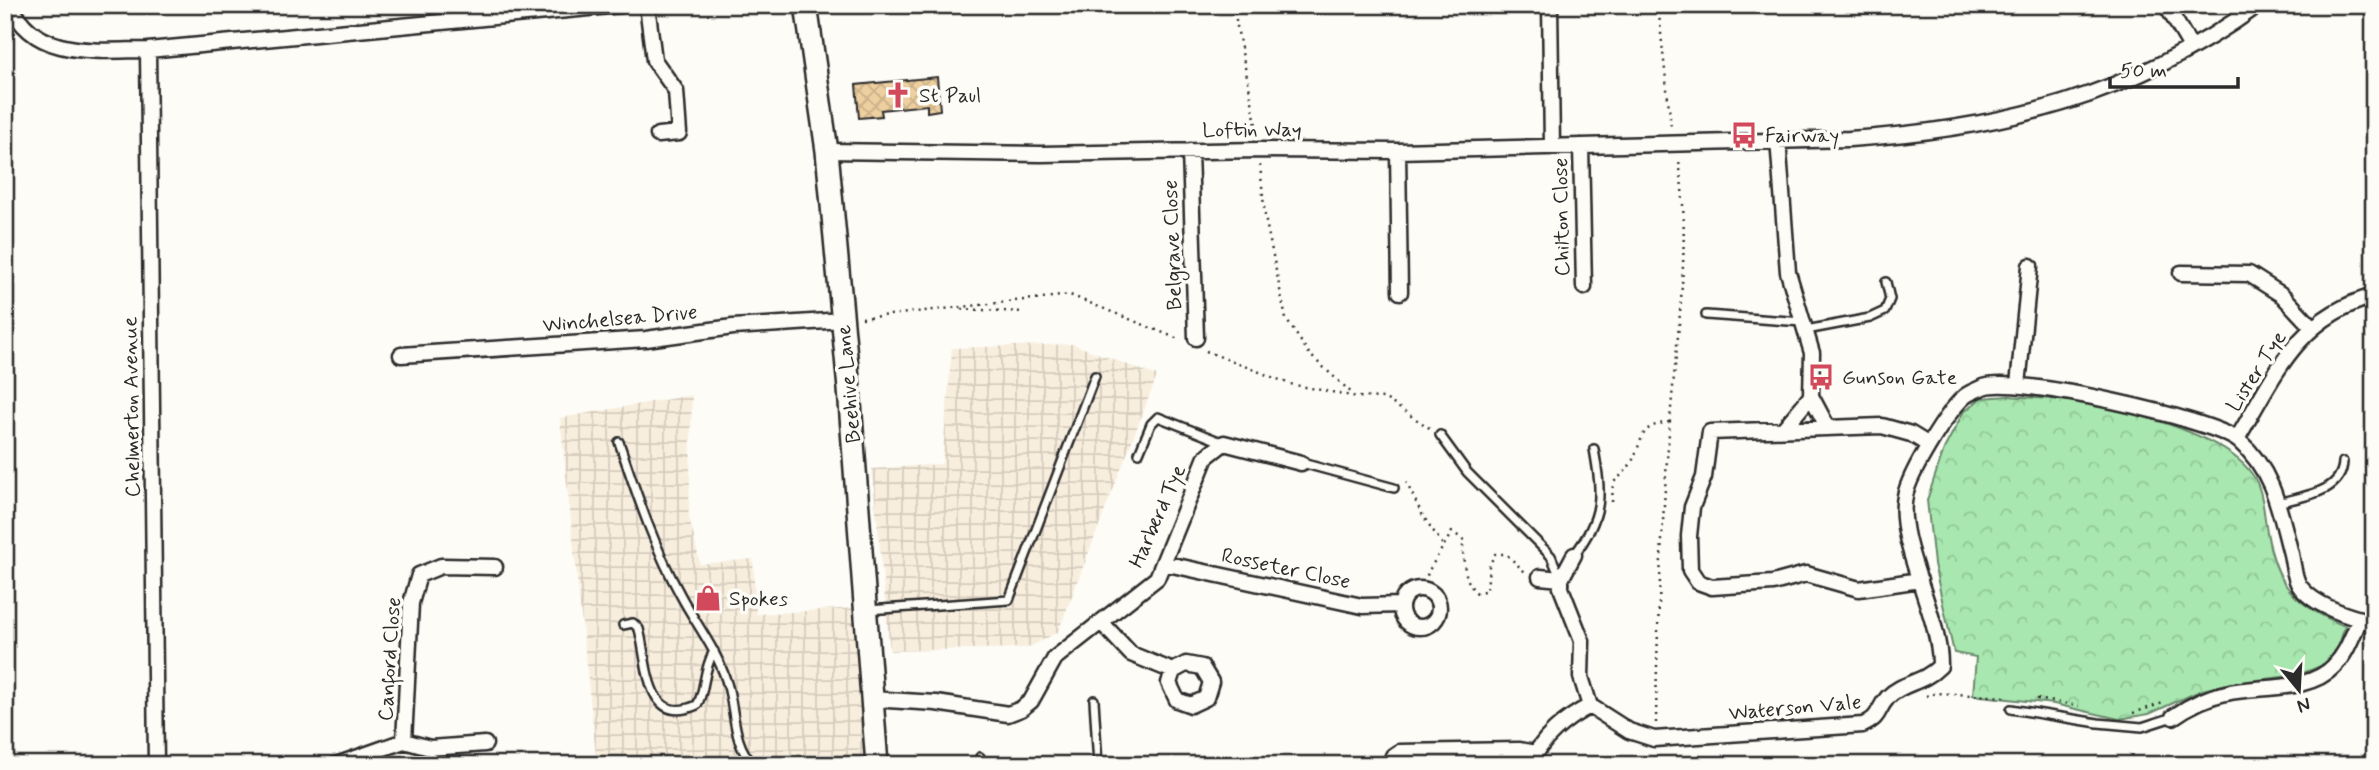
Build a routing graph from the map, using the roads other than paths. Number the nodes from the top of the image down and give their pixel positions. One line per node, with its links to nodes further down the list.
1 (12, 5): 9 (street)
2 (621, 5): 9 (street)
3 (647, 5): 10 (street)
4 (806, 5): 14 (main road, Beehive Lane)
5 (1550, 5): 12 (street)
6 (2166, 5): 8 (street)
7 (2258, 5): 8 (street, Loftin Way)
8 (2191, 47): 11 (street, Loftin Way)
9 (148, 50): 67 (street, Chelmerton Avenue)
10 (659, 135)
11 (1778, 139): 13 (street, Loftin Way); 25 (street)
12 (1552, 146): 13 (street, Loftin Way); 16 (street, Loftin Way)
13 (1581, 146): 20 (street, Chilton Close)
14 (827, 151): 15 (street, Loftin Way); 24 (main road, Beehive Lane)
15 (1191, 151): 16 (street, Loftin Way); 27 (street, Belgrave Close)
16 (1398, 151): 21 (street)
17 (2030, 266): 30 (street)
18 (2181, 274): 26 (street, Lister Tye)
19 (1886, 282): 25 (lane)
20 (1584, 287)
21 (1400, 292)
22 (2374, 296): 26 (street, Lister Tye)
23 (1706, 315): 25 (lane)
24 (843, 320): 28 (street, Winchelsea Drive); 52 (main road, Beehive Lane)
25 (1805, 326): 31 (street)
26 (2311, 326): 35 (street, Lister Tye)
27 (1192, 342)
28 (401, 355)
29 (1095, 376): 52 (lane)
30 (2018, 385): 35 (street, Waterson Vale); 38 (street, Waterson Vale)
31 (1811, 396): 32 (street); 33 (street)
32 (1785, 427): 33 (street); 50 (street)
33 (1828, 428): 38 (street)
34 (1440, 435): 49 (lane)
35 (2237, 439): 44 (street)
36 (619, 442): 56 (lane)
37 (1224, 443): 40 (lane); 42 (street); 46 (street, Harberd Tye)
38 (1929, 445): 50 (street, Waterson Vale)
39 (1594, 449): 45 (lane)
40 (1139, 453)
41 (2343, 462): 44 (lane)
42 (1301, 463): 43 (lane)
43 (1394, 488)
44 (2277, 503): 53 (street)
45 (1574, 555): 49 (street)
46 (1163, 563): 51 (street, Rosseter Close); 54 (street, Harberd Tye)
47 (495, 567): 63 (street, Canford Close)
48 (1534, 576): 49 (street)
49 (1561, 579): 60 (street)
50 (1920, 580): 60 (street, Waterson Vale)
51 (1402, 605): 51 (street)
52 (864, 611): 58 (main road, Beehive Lane)
53 (2367, 621): 62 (street)
54 (1101, 622): 57 (street); 58 (street, Harberd Tye)
55 (623, 625): 56 (lane)
56 (714, 651): 69 (lane)
57 (1173, 671)
58 (871, 699): 66 (main road, Beehive Lane)
59 (1094, 700): 71 (lane)
60 (1590, 706): 65 (street)
61 (2011, 709): 62 (lane)
62 (2173, 716)
63 (404, 741): 64 (street, Canford Close); 68 (street, Canford Close)
64 (485, 744)
65 (1533, 759): 72 (street)
66 (877, 763): 70 (lane)
67 (156, 765)
68 (337, 765)
69 (754, 765)
70 (845, 765)
71 (1098, 765)
72 (1390, 765)

